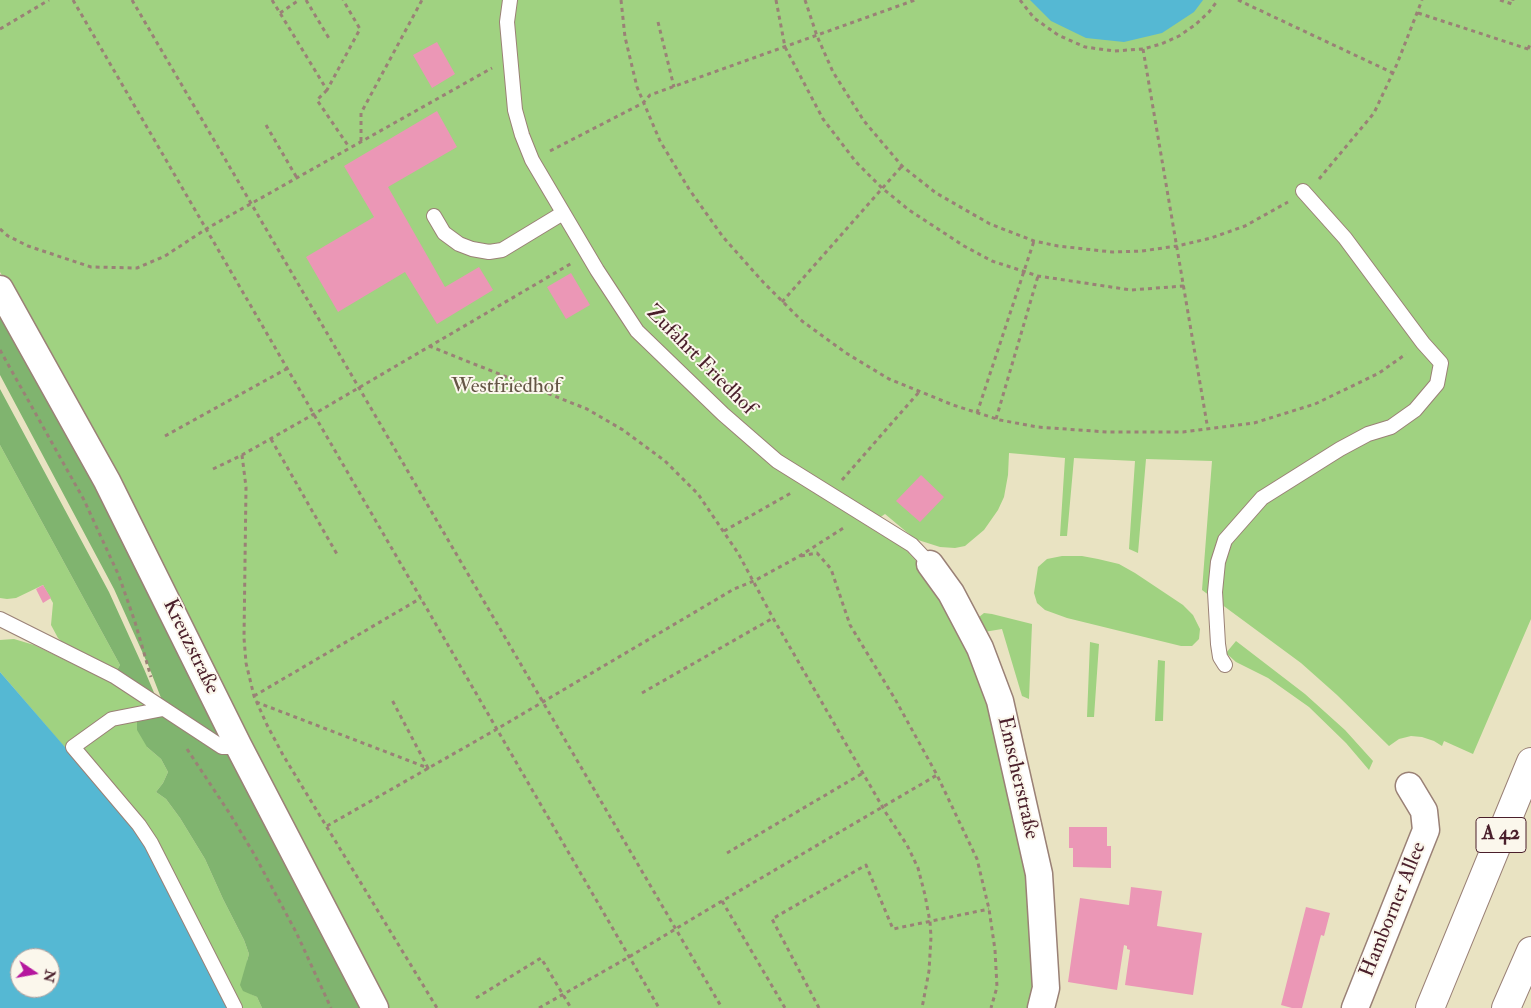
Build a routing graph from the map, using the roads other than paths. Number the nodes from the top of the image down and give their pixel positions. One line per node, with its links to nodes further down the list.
1 (510, 0): 3 (lane, Zufahrt Friedhof)
2 (1303, 191): 8 (lane)
3 (563, 213): 4 (lane); 6 (lane, Zufahrt Friedhof)
4 (434, 216)
5 (0, 289): 10 (street, Kreuzstraße)
6 (930, 564): 16 (street, Emscherstraße)
7 (0, 619): 9 (lane)
8 (1225, 665)
9 (163, 709): 10 (lane); 14 (lane)
10 (238, 745): 15 (street, Kreuzstraße)
11 (1531, 762): 18 (highway, A 42)
12 (1409, 786): 17 (street, Hamborner Allee)
13 (1531, 951): 19 (highway)
14 (235, 1008)
15 (375, 1008)
16 (1041, 1008)
17 (1355, 1008)
18 (1430, 1008)
19 (1506, 1008)

